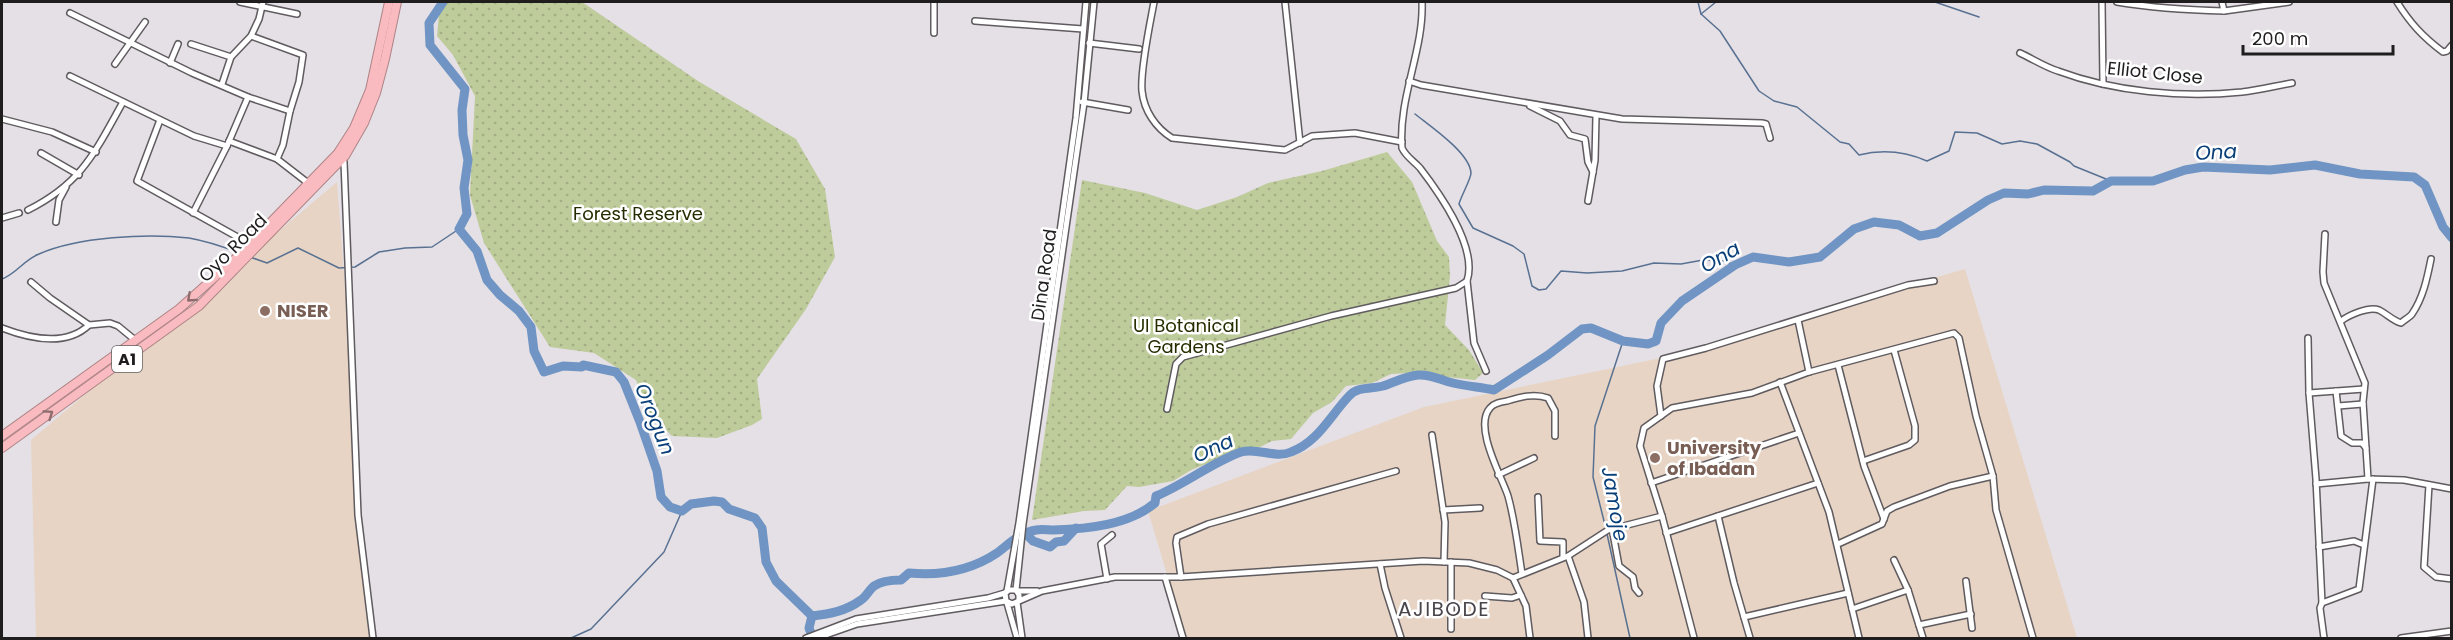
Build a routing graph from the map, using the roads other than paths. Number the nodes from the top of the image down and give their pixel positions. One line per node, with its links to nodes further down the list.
1 (240, 2): 15 (street)
2 (389, 2): 54 (highway, Oyo Road / A1)
3 (397, 2): 54 (highway, Oyo Road / A1)
4 (934, 2): 22 (street)
5 (1086, 2): 21 (street, Dina Road)
6 (1094, 2): 24 (street, Dina Road)
7 (1154, 2): 50 (street)
8 (1285, 2): 50 (street)
9 (1422, 2): 35 (street)
10 (2102, 2): 38 (street)
11 (2117, 2): 16 (street)
12 (2222, 2): 16 (street)
13 (2289, 2): 16 (street)
14 (2397, 2): 28 (street)
15 (263, 4): 18 (street); 23 (street)
16 (2224, 10)
17 (70, 13): 25 (street)
18 (297, 14)
19 (975, 21): 21 (street)
20 (145, 22): 25 (street)
21 (1083, 29): 41 (street, Dina Road)
22 (934, 33)
23 (251, 36): 31 (street); 44 (street)
24 (1089, 43): 29 (street); 41 (street, Dina Road)
25 (129, 44): 32 (street); 33 (street)
26 (178, 44): 32 (street)
27 (191, 44): 31 (street)
28 (2451, 45)
29 (1139, 49)
30 (2020, 53): 38 (street, Elliot Close)
31 (231, 57): 37 (street)
32 (170, 63): 37 (street)
33 (115, 64)
34 (70, 76): 40 (street)
35 (1409, 81): 42 (street); 49 (street)
36 (2292, 83): 38 (street, Elliot Close)
37 (222, 84): 39 (street)
38 (2103, 84)
39 (248, 97): 44 (street); 51 (street)
40 (123, 102): 47 (street); 52 (street)
41 (1081, 102): 43 (street); 119 (street, Dina Road)
42 (1526, 104): 45 (street); 56 (street)
43 (1128, 110)
44 (290, 111): 55 (street)
45 (1596, 116): 48 (street); 56 (street)
46 (2, 119): 52 (street)
47 (160, 120): 51 (street); 63 (street)
48 (1770, 138)
49 (1402, 142): 50 (street); 69 (street)
50 (1300, 143)
51 (228, 144): 55 (street); 63 (street)
52 (96, 152): 57 (street)
53 (41, 153): 57 (street)
54 (340, 156): 58 (highway, Oyo Road / A1); 67 (highway, Oyo Road / A1); 150 (street)
55 (277, 159): 58 (street)
56 (1593, 172): 60 (street)
57 (79, 175): 59 (street)
58 (308, 183): 67 (highway, Oyo Road / A1)
59 (67, 186): 61 (street); 65 (street)
60 (1588, 201)
61 (28, 210)
62 (19, 213): 64 (street)
63 (193, 213): 67 (street)
64 (2, 218)
65 (56, 222)
66 (2325, 234): 73 (street)
67 (250, 247): 77 (highway, Oyo Road / A1, one-way to 77); 94 (highway, Oyo Road / A1, one-way to 67)
68 (2431, 259): 73 (street)
69 (1467, 281): 80 (street); 88 (street)
70 (1934, 281): 72 (street)
71 (31, 282): 74 (street)
72 (1798, 320): 81 (street); 89 (street)
73 (2341, 321): 83 (street)
74 (89, 325): 75 (street); 77 (street)
75 (2, 328)
76 (2308, 338): 85 (street)
77 (135, 340): 92 (highway, Oyo Road / A1)
78 (1894, 350): 79 (street); 97 (street); 100 (street)
79 (1838, 365): 81 (street); 97 (street)
80 (1486, 371)
81 (1809, 372): 82 (street)
82 (1780, 382): 89 (street); 90 (street)
83 (2364, 389): 84 (street); 86 (street)
84 (2336, 391): 85 (street); 87 (street)
85 (2309, 393): 104 (street)
86 (2363, 404): 87 (street); 95 (street)
87 (2338, 406): 95 (street)
88 (1167, 409)
89 (1661, 416): 102 (street)
90 (1799, 433): 102 (street); 103 (street)
91 (1432, 435): 109 (street)
92 (2, 436)
93 (1555, 436): 99 (street)
94 (3, 445)
95 (2366, 448): 101 (street)
96 (1534, 458): 99 (street)
97 (1863, 461): 112 (street)
98 (1396, 471): 126 (street)
99 (1498, 475): 124 (street)
100 (1994, 476): 112 (street); 163 (street)
101 (2371, 479): 104 (street); 105 (street); 117 (street)
102 (1652, 483): 110 (street)
103 (1818, 483): 111 (street); 116 (street)
104 (2316, 484): 118 (street)
105 (2429, 485): 106 (street); 129 (street)
106 (2451, 489)
107 (1538, 497): 120 (street)
108 (1480, 508): 109 (street)
109 (1443, 510): 122 (street)
110 (1662, 516): 113 (street); 114 (street)
111 (1718, 516): 114 (street); 144 (street)
112 (1885, 521): 116 (street)
113 (1612, 528): 120 (street); 136 (street)
114 (1666, 533): 159 (street)
115 (1112, 535): 128 (street)
116 (1838, 544): 135 (street)
117 (2364, 545): 118 (street); 141 (street)
118 (2319, 547): 141 (street)
119 (1017, 553): 132 (street); 133 (street)
120 (1566, 556): 124 (street); 158 (street)
121 (1894, 560): 131 (street)
122 (1448, 562): 123 (street); 127 (street); 147 (street)
123 (1380, 564): 126 (street); 156 (street)
124 (1522, 574): 127 (street)
125 (1165, 577): 126 (street); 128 (street); 155 (street)
126 (1181, 577)
127 (1514, 578): 137 (street)
128 (1107, 579): 134 (street)
129 (2451, 579)
130 (1966, 580): 143 (street)
131 (1908, 590): 142 (street); 145 (street)
132 (1007, 591): 133 (street); 140 (street); 149 (street)
133 (1017, 591): 134 (street); 139 (street)
134 (1042, 591): 139 (street)
135 (1848, 592): 142 (street); 144 (street)
136 (1639, 593)
137 (1521, 595): 138 (street); 157 (street)
138 (1485, 596)
139 (1018, 601): 140 (street); 154 (street)
140 (1007, 602): 149 (street); 153 (street)
141 (2322, 603): 164 (street)
142 (1852, 609): 161 (street)
143 (1971, 614): 145 (street); 146 (street)
144 (1744, 617): 160 (street)
145 (1919, 625): 162 (street)
146 (1972, 628)
147 (1451, 629)
148 (2451, 631): 165 (street)
149 (826, 633): 151 (street); 152 (street)
150 (372, 639)
151 (806, 639)
152 (817, 639)
153 (1017, 639)
154 (1022, 639)
155 (1183, 639)
156 (1401, 639)
157 (1530, 639)
158 (1588, 639)
159 (1694, 639)
160 (1750, 639)
161 (1859, 639)
162 (1923, 639)
163 (2033, 639)
164 (2324, 639)
165 (2401, 639)

